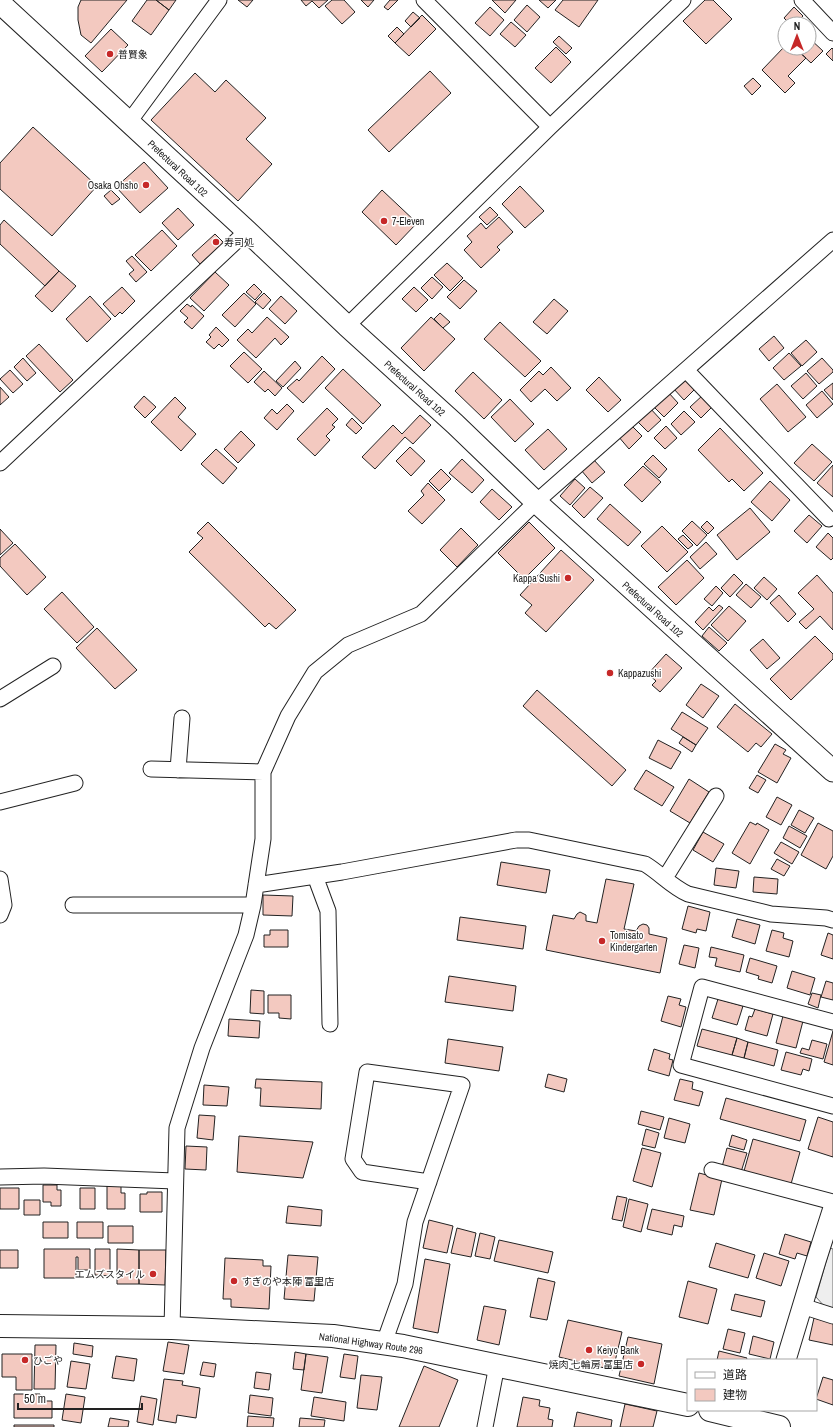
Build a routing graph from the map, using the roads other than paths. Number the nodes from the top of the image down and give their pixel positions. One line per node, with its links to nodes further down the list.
1 (219, 0): 7 (street)
2 (424, 0): 8 (street)
3 (683, 0): 8 (street)
4 (802, 0): 6 (street)
5 (0, 3): 7 (main road, Prefectural Road 102)
6 (833, 32)
7 (129, 122): 9 (main road, Prefectural Road 102)
8 (550, 127): 11 (street)
9 (247, 231): 11 (main road, Prefectural Road 102); 13 (street)
10 (833, 240): 12 (street)
11 (347, 326): 14 (main road, Prefectural Road 102)
12 (686, 370): 14 (street); 15 (street)
13 (0, 463)
14 (536, 502): 21 (main road, Prefectural Road 102); 22 (street)
15 (829, 519)
16 (53, 666): 17 (street)
17 (0, 699)
18 (182, 718): 20 (street)
19 (151, 769): 20 (street)
20 (178, 770): 22 (street)
21 (833, 771)
22 (263, 772): 29 (street)
23 (75, 783): 25 (street)
24 (716, 796): 27 (street)
25 (0, 802)
26 (315, 876): 27 (street); 29 (street); 35 (street)
27 (665, 878): 33 (street)
28 (0, 879): 32 (street)
29 (256, 885): 31 (street)
30 (73, 905): 31 (street)
31 (253, 905): 39 (street)
32 (0, 915)
33 (833, 920)
34 (833, 1022): 36 (street)
35 (330, 1024)
36 (833, 1106)
37 (712, 1170): 41 (street)
38 (0, 1177): 39 (street)
39 (175, 1181): 46 (street)
40 (429, 1182): 40 (street); 47 (street)
41 (833, 1202)
42 (833, 1208): 43 (street)
43 (802, 1306): 44 (street); 48 (street)
44 (833, 1316)
45 (0, 1326): 46 (highway, National Highway Route 296)
46 (172, 1328): 47 (highway, National Highway Route 296)
47 (384, 1343): 49 (highway, National Highway Route 296)
48 (786, 1359)
49 (497, 1365): 50 (highway, National Highway Route 296); 53 (street)
50 (687, 1405)
51 (715, 1411): 52 (highway)
52 (772, 1422)
53 (485, 1427)

